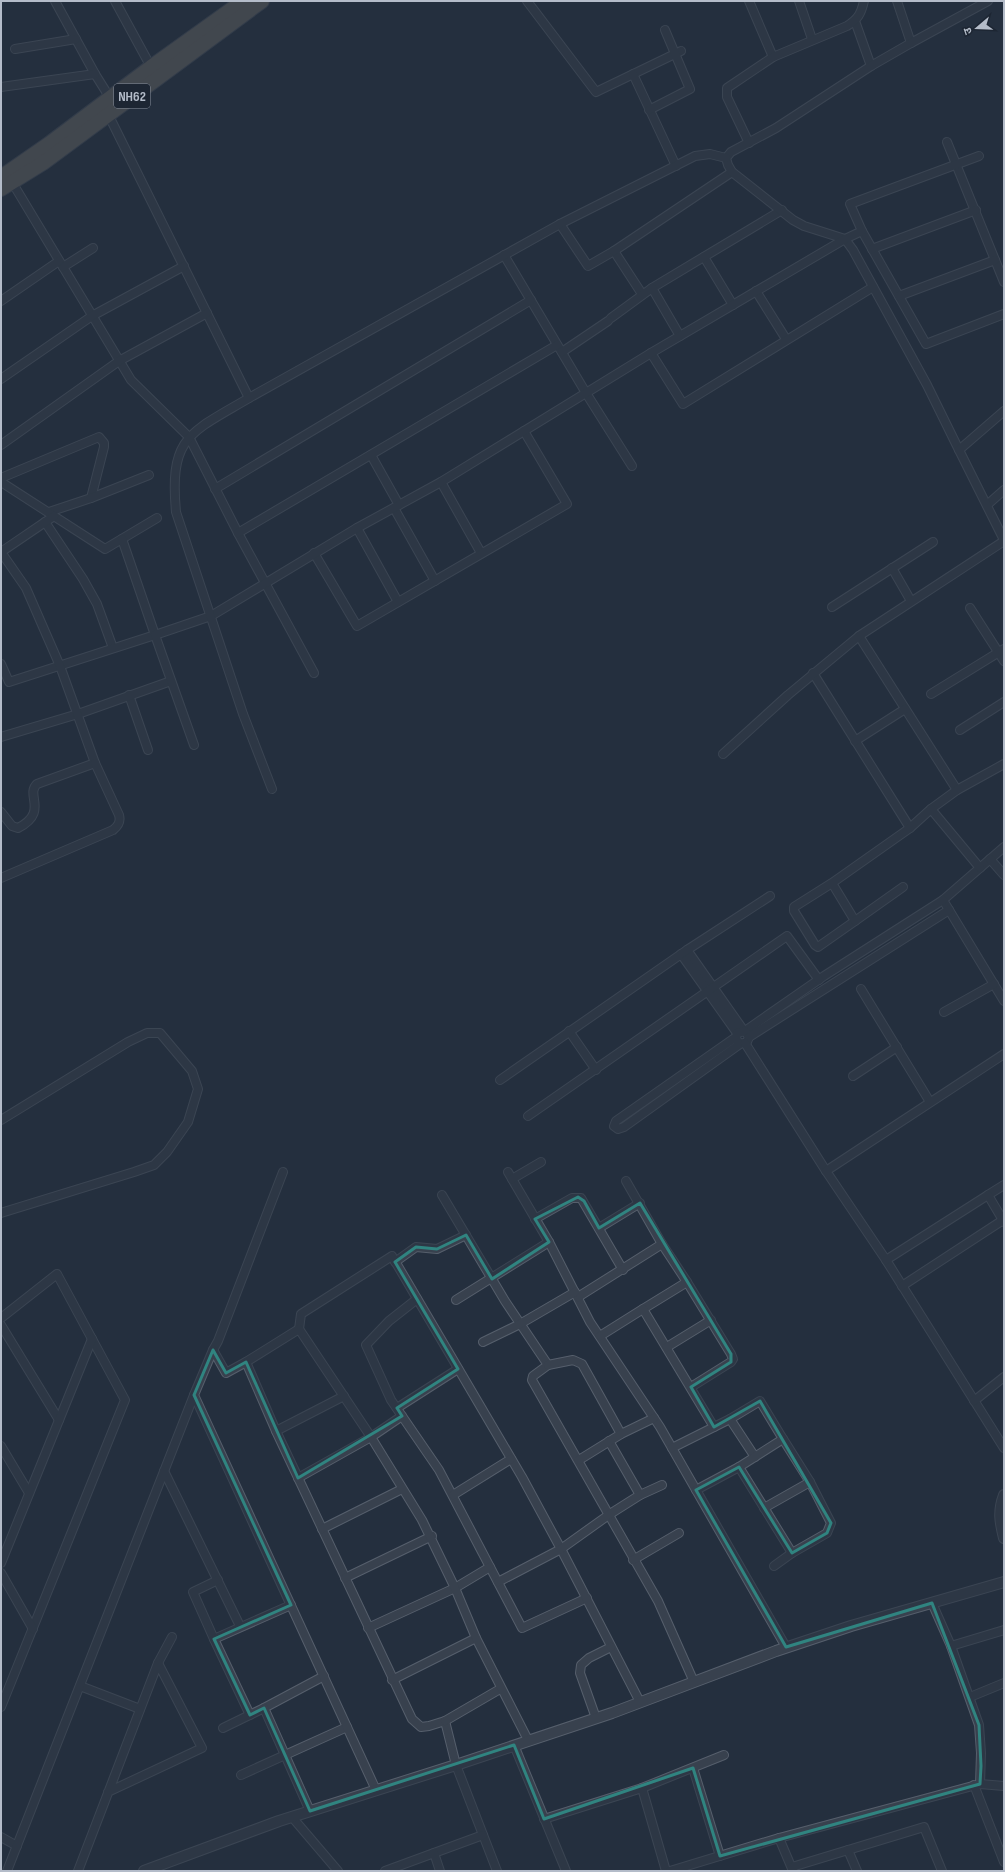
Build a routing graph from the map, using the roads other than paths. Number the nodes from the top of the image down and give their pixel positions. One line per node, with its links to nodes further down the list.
1 (55, 1): 15 (street)
2 (115, 1): 21 (street)
3 (243, 1): 11 (highway, NH62)
4 (262, 1): 27 (highway, NH62)
5 (527, 1): 23 (street)
6 (750, 1): 19 (street)
7 (799, 1): 14 (street)
8 (864, 1): 12 (street)
9 (897, 1): 16 (street)
10 (988, 1): 16 (street)
11 (229, 5): 21 (highway, NH62)
12 (855, 21): 14 (street); 20 (street)
13 (665, 30): 18 (street)
14 (812, 39): 19 (street)
15 (76, 40): 17 (street); 22 (street)
16 (911, 43): 20 (street)
17 (15, 49)
18 (678, 53): 23 (street); 26 (street)
19 (773, 57): 29 (street)
20 (871, 66): 29 (street)
21 (151, 67): 25 (highway, NH62)
22 (94, 74): 24 (street); 25 (street)
23 (633, 74): 26 (street)
24 (1, 87)
25 (110, 98): 35 (highway, NH62)
26 (649, 110): 33 (street)
27 (108, 114): 35 (highway, NH62); 48 (street)
28 (947, 142): 32 (street)
29 (749, 143): 31 (street)
30 (979, 156): 32 (street)
31 (726, 158): 33 (street); 34 (street)
32 (958, 164): 37 (street); 39 (street)
33 (676, 166): 38 (street)
34 (732, 172): 36 (street); 43 (street)
35 (5, 182): 47 (street)
36 (782, 210): 40 (street); 45 (street)
37 (976, 210): 42 (street); 46 (street)
38 (560, 224): 43 (street); 44 (street)
39 (862, 231): 40 (street); 42 (street)
40 (846, 239): 50 (street); 52 (street)
41 (93, 248): 47 (street)
42 (872, 249): 54 (street)
43 (614, 251): 53 (street)
44 (504, 255): 55 (street); 68 (street)
45 (704, 257): 51 (street); 57 (street)
46 (995, 260): 49 (street); 54 (street)
47 (61, 264): 56 (street); 60 (street)
48 (184, 266): 58 (street); 60 (street)
49 (1004, 282)
50 (873, 287): 62 (street); 73 (street)
51 (652, 288): 53 (street); 61 (street)
52 (756, 291): 57 (street); 62 (street)
53 (642, 294): 63 (street)
54 (899, 296): 59 (street)
55 (531, 300): 63 (street); 80 (street)
56 (1, 301)
57 (733, 305): 61 (street)
58 (207, 312): 65 (street); 68 (street)
59 (1004, 314)
60 (92, 316): 65 (street); 66 (street)
61 (680, 336): 64 (street)
62 (786, 339): 64 (street)
63 (559, 348): 67 (street); 74 (street)
64 (650, 353): 67 (street)
65 (120, 361): 71 (street); 72 (street)
66 (1, 380)
67 (586, 393): 70 (street); 75 (street)
68 (249, 398): 71 (street)
69 (1004, 411): 73 (street)
70 (524, 431): 79 (street); 95 (street)
71 (189, 437): 80 (street); 103 (street)
72 (1, 445)
73 (959, 450): 83 (street)
74 (371, 455): 84 (street); 89 (street)
75 (632, 466)
76 (149, 475): 82 (street)
77 (1, 478): 82 (street)
78 (1, 482): 85 (street)
79 (441, 482): 84 (street); 95 (street)
80 (215, 489): 89 (street)
81 (1004, 490): 83 (street)
82 (91, 498): 85 (street)
83 (987, 505): 91 (street)
84 (396, 507): 88 (street); 97 (street)
85 (52, 514): 87 (street); 90 (street)
86 (157, 518): 90 (street)
87 (45, 522): 93 (street); 106 (street)
88 (357, 528): 94 (street); 99 (street)
89 (238, 534): 98 (street)
90 (122, 539): 104 (street)
91 (1004, 540): 100 (street)
92 (933, 542): 96 (street)
93 (1, 552): 110 (street)
94 (314, 553): 98 (street); 99 (street)
95 (481, 554): 97 (street)
96 (892, 568): 100 (street); 101 (street)
97 (435, 581): 99 (street)
98 (265, 583): 103 (street); 111 (street)
99 (398, 602)
100 (911, 602): 105 (street)
101 (832, 607)
102 (970, 608): 107 (street)
103 (211, 616): 104 (street); 128 (street)
104 (155, 635): 106 (street); 113 (street)
105 (859, 636): 112 (street); 118 (street)
106 (113, 648): 110 (street)
107 (1001, 651): 108 (street); 115 (street)
108 (1004, 661)
109 (1, 664): 114 (street)
110 (60, 666): 114 (street); 119 (street)
111 (314, 673)
112 (813, 673): 122 (street); 125 (street)
113 (171, 681): 116 (street); 123 (street)
114 (5, 684)
115 (931, 694)
116 (129, 695): 119 (street); 124 (street)
117 (1004, 702): 120 (street)
118 (905, 709): 122 (street); 129 (street)
119 (78, 714): 121 (street); 126 (street)
120 (960, 730)
121 (1, 737)
122 (855, 741): 132 (street)
123 (194, 745)
124 (148, 750)
125 (723, 754)
126 (95, 763): 131 (street); 137 (street)
127 (1004, 764): 129 (street)
128 (272, 789)
129 (957, 790): 130 (street)
130 (931, 809): 132 (street); 135 (street)
131 (2, 816)
132 (910, 828): 138 (street)
133 (1004, 847): 134 (street)
134 (990, 859): 135 (street); 136 (street)
135 (980, 868): 141 (street)
136 (1004, 875)
137 (1, 878)
138 (832, 882): 143 (street); 143 (street)
139 (903, 887): 143 (street)
140 (770, 896): 144 (street)
141 (943, 900): 142 (street); 145 (street)
142 (949, 910): 146 (street); 152 (street)
143 (855, 921)
144 (684, 952): 147 (street); 151 (street)
145 (819, 980): 147 (street); 152 (street)
146 (994, 984): 149 (street); 150 (street)
147 (710, 989): 152 (street); 155 (street)
148 (861, 989): 153 (street)
149 (1004, 1001)
150 (944, 1012)
151 (570, 1031): 155 (street); 157 (street)
152 (742, 1037): 158 (street); 160 (street); 164 (street)
153 (897, 1047): 156 (street); 159 (street)
154 (1004, 1054): 159 (street)
155 (596, 1070): 161 (street)
156 (853, 1076)
157 (500, 1080)
158 (648, 1098): 160 (street); 160 (street)
159 (930, 1102): 164 (street)
160 (654, 1106)
161 (528, 1116)
162 (1, 1120): 171 (street)
163 (541, 1162): 172 (street)
164 (826, 1171): 178 (street)
165 (283, 1172): 197 (street)
166 (626, 1181): 170 (street)
167 (1004, 1185): 168 (street)
168 (988, 1194): 173 (street); 178 (street)
169 (442, 1195): 175 (street)
170 (640, 1203): 174 (street); 177 (street)
171 (1, 1213)
172 (535, 1219): 174 (street); 176 (street)
173 (1003, 1221): 183 (street)
174 (599, 1228): 180 (street)
175 (466, 1234): 179 (street); 181 (street)
176 (549, 1242): 181 (street); 184 (street)
177 (662, 1244): 180 (street); 182 (street)
178 (886, 1260): 183 (street)
179 (395, 1262): 185 (street); 192 (street)
180 (623, 1270): 184 (street)
181 (492, 1279): 186 (street); 190 (street)
182 (687, 1282): 187 (street); 189 (street)
183 (902, 1286): 205 (street)
184 (576, 1295): 190 (street); 193 (street)
185 (417, 1299): 200 (street); 206 (street)
186 (456, 1300)
187 (643, 1309): 193 (street); 196 (street)
188 (1, 1318): 194 (street)
189 (711, 1320): 196 (street); 202 (street)
190 (520, 1324): 195 (street); 199 (street)
191 (1, 1325): 210 (street)
192 (299, 1329): 198 (street); 204 (street)
193 (600, 1336): 208 (street)
194 (92, 1339): 210 (street); 257 (street)
195 (483, 1342)
196 (667, 1347): 202 (street)
197 (213, 1350): 198 (street); 203 (street)
198 (246, 1362): 212 (street)
199 (548, 1365): 213 (street); 222 (street)
200 (458, 1369): 206 (street); 221 (street)
201 (1004, 1377): 205 (street)
202 (690, 1386): 211 (street)
203 (194, 1395): 224 (street); 254 (street)
204 (344, 1396): 212 (street); 214 (street)
205 (974, 1401): 219 (street)
206 (397, 1408): 207 (street)
207 (402, 1416): 214 (street); 231 (street)
208 (654, 1418): 213 (street); 218 (street)
209 (730, 1419): 211 (street); 215 (street); 220 (street)
210 (59, 1420): 230 (street)
211 (714, 1427): 218 (street)
212 (276, 1431): 225 (street)
213 (621, 1434): 216 (street)
214 (372, 1437): 225 (street); 228 (street)
215 (783, 1439): 220 (street); 226 (street)
216 (609, 1441): 222 (street); 232 (street)
217 (1, 1446): 230 (street)
218 (672, 1448): 229 (street)
219 (1004, 1448)
220 (755, 1457): 223 (street)
221 (511, 1459): 231 (street); 240 (street)
222 (579, 1460): 235 (street)
223 (739, 1467): 229 (street); 234 (street)
224 (164, 1471): 248 (street); 270 (street)
225 (298, 1478): 236 (street)
226 (810, 1482): 234 (street); 241 (street)
227 (662, 1485): 232 (street)
228 (402, 1489): 236 (street); 238 (street)
229 (696, 1490): 264 (street)
230 (29, 1493): 243 (street)
231 (453, 1495): 245 (street)
232 (640, 1495): 235 (street)
233 (1004, 1495): 239 (street)
234 (764, 1508): 241 (street)
235 (610, 1514): 240 (street); 242 (street)
236 (322, 1529): 247 (street)
237 (678, 1533): 242 (street)
238 (432, 1536): 247 (street); 251 (street)
239 (1004, 1538)
240 (561, 1549): 249 (street); 252 (street)
241 (792, 1553): 244 (street)
242 (633, 1560): 268 (street)
243 (1, 1563)
244 (774, 1566)
245 (490, 1567): 249 (street); 251 (street)
246 (1, 1573): 257 (street)
247 (345, 1578): 256 (street)
248 (218, 1580): 255 (street); 261 (street)
249 (498, 1582): 252 (street)
250 (1004, 1582): 253 (street)
251 (455, 1588): 256 (street); 260 (street)
252 (586, 1598): 262 (street)
253 (932, 1603): 263 (street); 264 (street)
254 (291, 1605): 255 (street); 266 (street)
255 (240, 1626): 261 (street)
256 (368, 1628): 267 (street)
257 (33, 1629): 273 (street)
258 (1004, 1630): 263 (street)
259 (172, 1637): 265 (street)
260 (476, 1638): 267 (street); 271 (street)
261 (214, 1639): 277 (street)
262 (611, 1646): 274 (street); 278 (street)
263 (951, 1646): 272 (street)
264 (786, 1647): 268 (street)
265 (158, 1663): 276 (street); 293 (street)
266 (324, 1676): 275 (street); 280 (street)
267 (392, 1680): 279 (street)
268 (694, 1682): 274 (street)
269 (1004, 1683): 272 (street)
270 (80, 1686): 276 (street); 300 (street)
271 (500, 1689): 279 (street); 282 (street)
272 (970, 1697): 289 (street)
273 (2, 1702)
274 (640, 1702): 278 (street)
275 (264, 1708): 277 (street); 284 (street)
276 (140, 1709): 293 (street)
277 (250, 1715): 281 (street)
278 (596, 1718): 282 (street)
279 (444, 1721): 286 (street)
280 (347, 1727): 284 (street); 292 (street)
281 (223, 1728)
282 (528, 1740): 283 (street)
283 (514, 1745): 286 (street); 296 (street)
284 (285, 1755): 288 (street); 294 (street)
285 (724, 1755): 287 (street)
286 (456, 1765): 292 (street); 297 (street)
287 (693, 1768): 291 (street); 303 (street)
288 (242, 1775)
289 (977, 1784): 290 (street); 299 (street); 304 (street)
290 (1004, 1786)
291 (642, 1788): 296 (street); 315 (street)
292 (376, 1790): 294 (street)
293 (108, 1792): 308 (street)
294 (310, 1811): 295 (street)
295 (292, 1817): 305 (street); 310 (street)
296 (544, 1819): 314 (street)
297 (483, 1835): 302 (street); 313 (street)
298 (1, 1837): 300 (street)
299 (779, 1838): 303 (street); 306 (street)
300 (16, 1846): 307 (street)
301 (848, 1850): 306 (street); 317 (street); 318 (street)
302 (434, 1854): 311 (street); 312 (street)
303 (720, 1856): 316 (street)
304 (1003, 1856)
305 (165, 1867): 309 (street)
306 (792, 1869)
307 (7, 1871)
308 (78, 1871)
309 (144, 1871)
310 (338, 1871)
311 (385, 1871)
312 (440, 1871)
313 (497, 1871)
314 (566, 1871)
315 (666, 1871)
316 (670, 1871)
317 (857, 1871)
318 (942, 1871)

